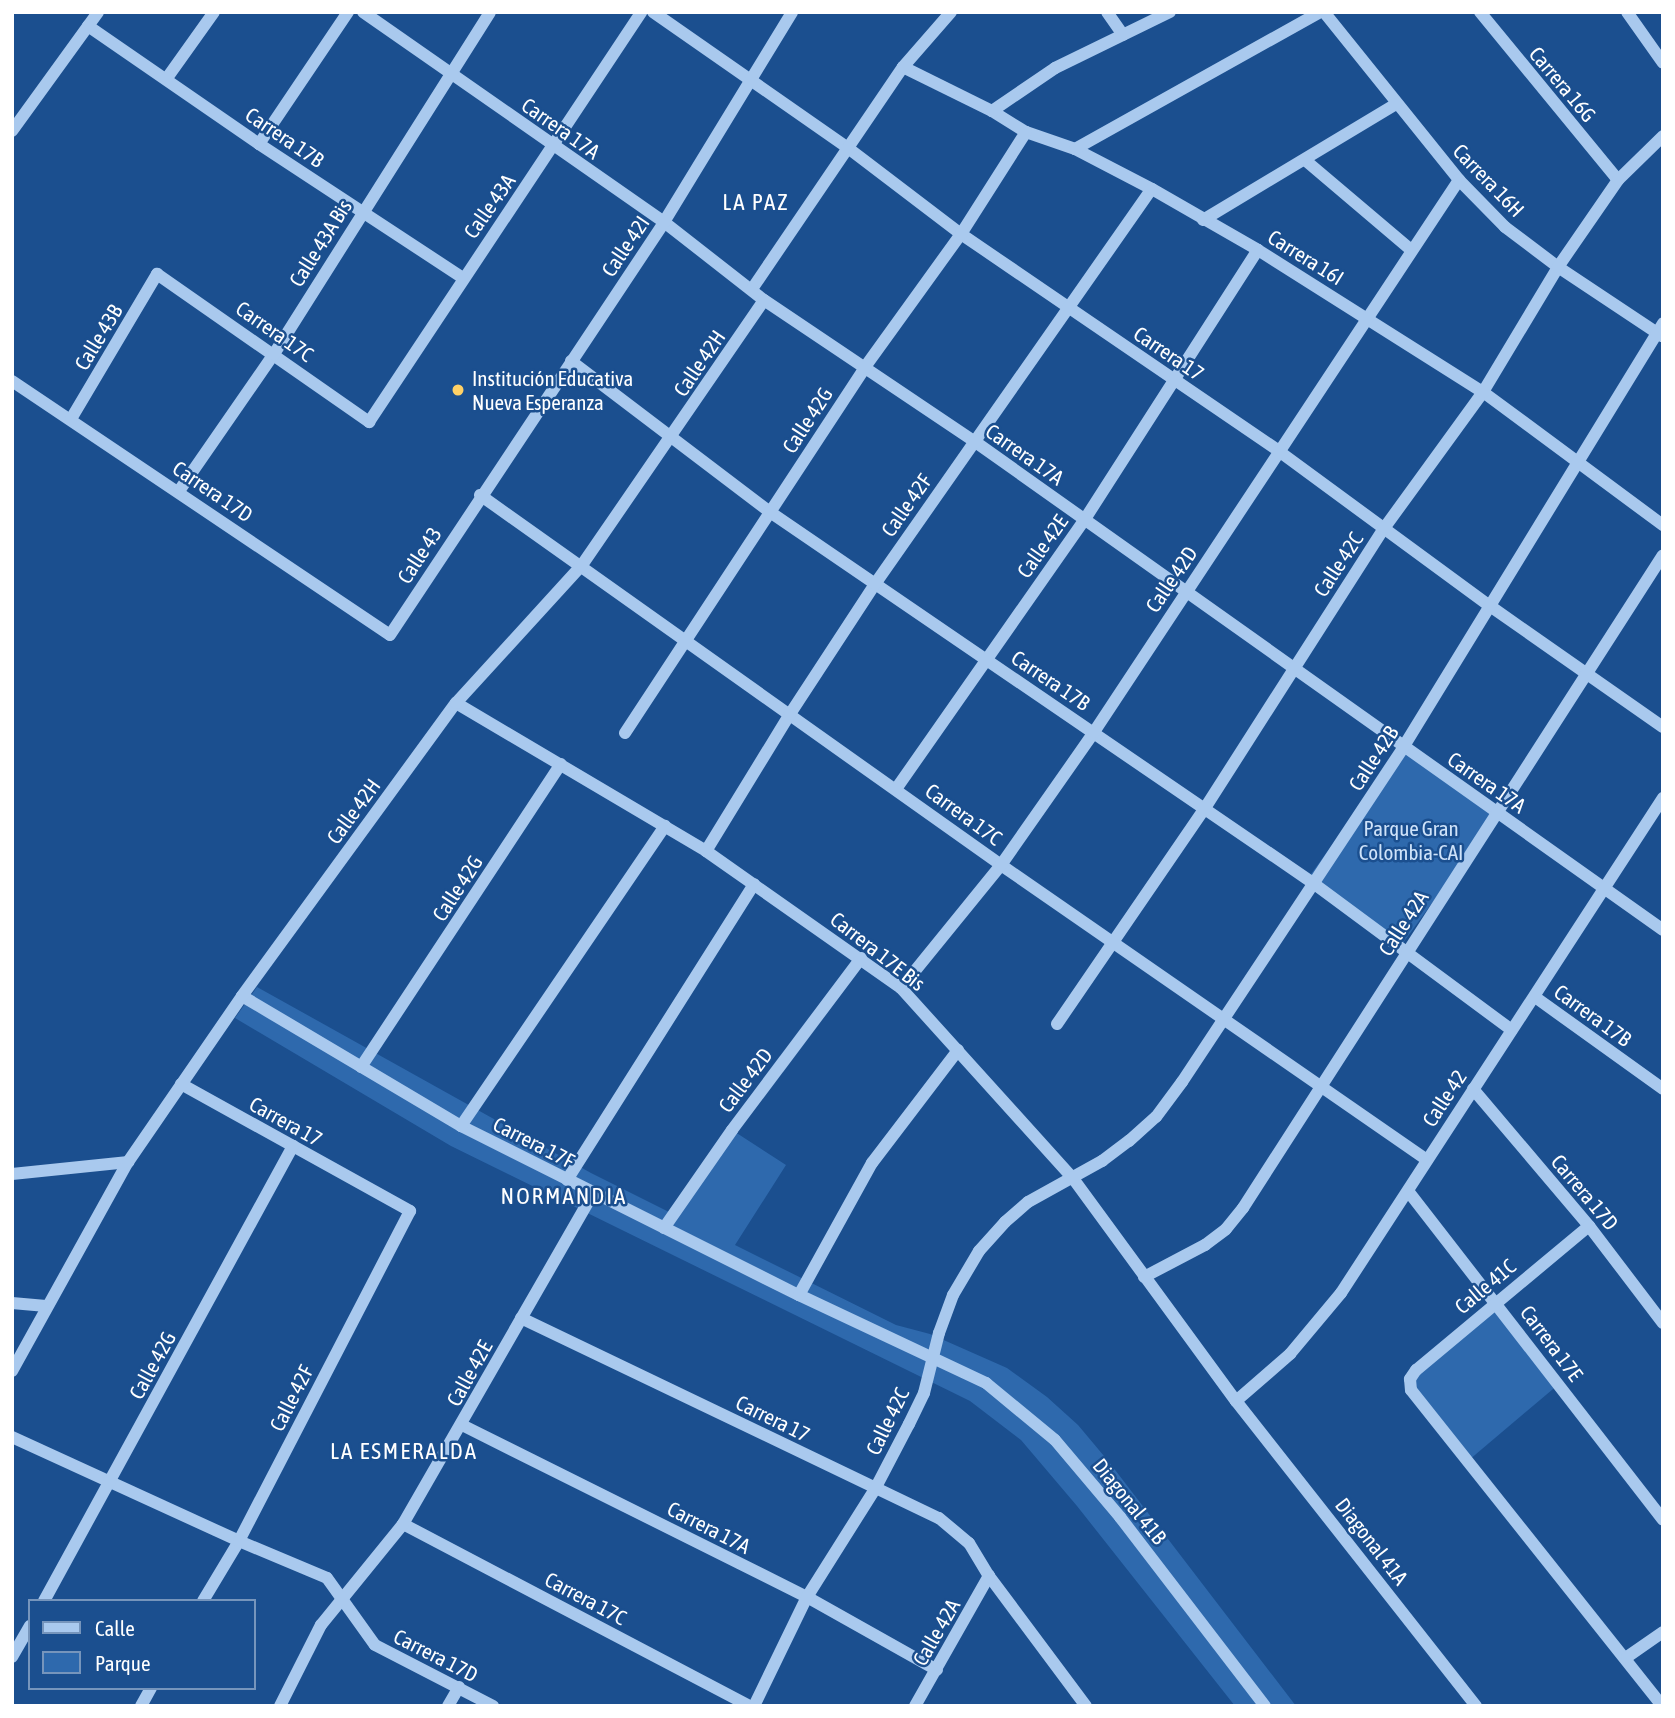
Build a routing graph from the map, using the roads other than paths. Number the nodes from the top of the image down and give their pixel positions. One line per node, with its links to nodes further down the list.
1 (98, 12): 15 (street)
2 (214, 12): 20 (street)
3 (348, 12): 27 (street)
4 (363, 12): 19 (street, Carrera 17A)
5 (490, 12): 19 (street, Calle 43A Bis)
6 (641, 12): 28 (street, Calle 43A)
7 (653, 12): 21 (street, Carrera 17)
8 (792, 12): 21 (street, Calle 42I)
9 (951, 12): 18 (street)
10 (1107, 12): 16 (street)
11 (1170, 12): 16 (street)
12 (1322, 12): 22 (street, Carrera 16H); 30 (street)
13 (1480, 12): 33 (street, Carrera 16G)
14 (1627, 12): 17 (street)
15 (88, 26): 20 (street, Carrera 17B); 24 (street)
16 (1123, 35): 23 (street)
17 (1663, 63)
18 (903, 67): 23 (street, Carrera 16I); 29 (street)
19 (449, 74): 28 (street, Carrera 17A); 35 (street, Calle 43A Bis)
20 (167, 78): 27 (street, Carrera 17B)
21 (751, 81): 29 (street, Carrera 17); 37 (street, Calle 42I)
22 (1396, 104): 31 (street); 32 (street, Carrera 16H)
23 (992, 111): 25 (street, Carrera 16I)
24 (12, 131)
25 (1026, 132): 30 (street, Carrera 16I); 38 (street, Calle 42G)
26 (1663, 136): 33 (street, Calle 42C)
27 (259, 144): 35 (street, Carrera 17B)
28 (554, 146): 37 (street, Carrera 17A); 43 (street, Calle 43A)
29 (849, 148): 38 (street, Carrera 17); 44 (street)
30 (1075, 149): 34 (street, Carrera 16I)
31 (1305, 160): 36 (street); 40 (street)
32 (1459, 180): 40 (street, Calle 42D); 41 (street, Carrera 16H)
33 (1618, 180): 41 (street, Calle 42C)
34 (1152, 189): 36 (street, Carrera 16I); 46 (street, Calle 42F)
35 (362, 212): 43 (street, Carrera 17B); 49 (street, Calle 43A Bis)
36 (1203, 219): 39 (street, Carrera 16I)
37 (664, 222): 44 (street, Carrera 17A); 50 (street, Calle 42I)
38 (961, 234): 46 (street, Carrera 17); 51 (street, Calle 42G)
39 (1258, 250): 47 (street, Carrera 16I); 53 (street, Calle 42E)
40 (1411, 250): 47 (street, Calle 42D)
41 (1558, 267): 48 (street, Carrera 16H); 54 (street, Calle 42C)
42 (158, 274): 49 (street, Carrera 17C); 55 (street, Calle 43B)
43 (463, 278): 56 (street, Calle 43A)
44 (752, 289): 45 (street, Carrera 17A)
45 (764, 300): 51 (street, Carrera 17A); 57 (street, Calle 42H)
46 (1068, 307): 53 (street, Carrera 17); 58 (street, Calle 42F)
47 (1368, 318): 54 (street, Carrera 16I); 59 (street, Calle 42D)
48 (1661, 331): 60 (street, Calle 42B)
49 (274, 354): 56 (street, Carrera 17C); 61 (street, Calle 43A Bis)
50 (570, 361): 57 (street, Carrera 17B); 62 (street, Calle 42I)
51 (865, 367): 58 (street, Carrera 17A); 63 (street, Calle 42G)
52 (12, 381): 55 (street, Carrera 17D)
53 (1176, 382): 59 (street, Carrera 17); 64 (street, Calle 42E)
54 (1483, 392): 60 (street, Carrera 16I); 66 (street, Calle 42C)
55 (71, 419): 61 (street, Carrera 17D)
56 (369, 422)
57 (672, 438): 63 (street, Carrera 17B); 68 (street, Calle 42H)
58 (974, 441): 64 (street, Carrera 17A); 69 (street, Calle 42F)
59 (1280, 452): 66 (street, Carrera 17); 70 (street, Calle 42D)
60 (1578, 461): 65 (street, Carrera 16I); 71 (street, Calle 42B)
61 (178, 491): 72 (street, Carrera 17D)
62 (480, 495): 68 (street, Carrera 17C); 72 (street, Calle 43)
63 (770, 513): 69 (street, Carrera 17B); 73 (street, Calle 42G)
64 (1085, 519): 70 (street, Carrera 17A); 74 (street, Calle 42E)
65 (1663, 525)
66 (1385, 527): 71 (street, Carrera 17); 75 (street, Calle 42C)
67 (1663, 555): 76 (street, Calle 42A)
68 (582, 565): 73 (street, Carrera 17C); 77 (street, Calle 42H)
69 (875, 584): 74 (street, Carrera 17B); 78 (street, Calle 42F)
70 (1185, 591): 75 (street, Carrera 17A); 80 (street, Calle 42D)
71 (1490, 606): 76 (street, Carrera 17); 82 (street, Calle 42B)
72 (390, 635)
73 (686, 642): 78 (street, Carrera 17C); 81 (street, Calle 42G)
74 (985, 660): 80 (street, Carrera 17B); 84 (street, Calle 42E)
75 (1293, 669): 82 (street, Carrera 17A); 86 (street, Calle 42C)
76 (1587, 675): 79 (street, Carrera 17); 87 (street, Calle 42A)
77 (456, 703): 83 (street, Carrera 17E Bis); 99 (street, Calle 42H)
78 (790, 714): 84 (street, Carrera 17C); 89 (street, Calle 42F)
79 (1663, 727)
80 (1094, 732): 86 (street, Carrera 17B); 90 (street, Calle 42D)
81 (625, 733)
82 (1404, 747): 87 (street, Carrera 17A); 91 (street, Calle 42B)
83 (561, 764): 88 (street, Carrera 17E Bis); 105 (street, Calle 42G)
84 (896, 789): 90 (street, Carrera 17C)
85 (1663, 798): 93 (street, Calle 42)
86 (1205, 808): 91 (street, Carrera 17B); 95 (street, Calle 42C)
87 (1497, 813): 93 (street, Carrera 17A); 96 (street, Calle 42A)
88 (665, 826): 89 (street, Carrera 17E Bis); 110 (street)
89 (706, 851): 92 (street, Carrera 17E Bis)
90 (1001, 865): 95 (street, Carrera 17C); 98 (street, Calle 42D)
91 (1313, 883): 96 (street, Carrera 17B); 101 (street, Calle 42B)
92 (754, 884): 97 (street, Carrera 17E Bis); 116 (street)
93 (1605, 889): 94 (street, Carrera 17A); 100 (street, Calle 42)
94 (1663, 930)
95 (1114, 943): 101 (street, Carrera 17C); 102 (street, Calle 42C)
96 (1408, 951): 103 (street, Carrera 17B); 107 (street, Calle 42A)
97 (861, 958): 98 (street, Carrera 17E Bis); 121 (street, Calle 42D)
98 (901, 988): 104 (street, Carrera 17E Bis)
99 (242, 996): 105 (street, Carrera 17F); 106 (street, Calle 42H)
100 (1535, 997): 103 (street, Calle 42); 109 (street, Carrera 17B)
101 (1223, 1017): 107 (street, Carrera 17C); 115 (street, Calle 42B)
102 (1057, 1024)
103 (1512, 1030): 108 (street, Calle 42)
104 (958, 1049): 115 (street, Carrera 17E Bis); 123 (street)
105 (361, 1068): 110 (street, Carrera 17F)
106 (181, 1084): 111 (street, Carrera 17); 113 (street, Calle 42H)
107 (1322, 1086): 112 (street, Carrera 17C); 122 (street, Calle 42A)
108 (1473, 1089): 112 (street, Calle 42); 120 (street, Carrera 17D)
109 (1663, 1089)
110 (461, 1126): 116 (street, Carrera 17F)
111 (293, 1146): 119 (street, Carrera 17); 134 (street, Calle 42G)
112 (1427, 1160): 117 (street, Calle 42)
113 (128, 1162): 114 (street); 126 (street, Calle 42H)
114 (12, 1174)
115 (1072, 1177): 122 (street, Carrera 17E Bis); 129 (street, Calle 42C)
116 (568, 1181): 118 (street, Carrera 17F)
117 (1408, 1191): 124 (street, Carrera 17E); 131 (street, Calle 42)
118 (593, 1194): 121 (street, Carrera 17F); 127 (street, Calle 42E)
119 (410, 1211): 138 (street, Calle 42F)
120 (1589, 1226): 124 (street, Calle 41C); 128 (street, Carrera 17D)
121 (664, 1228): 123 (street, Carrera 17F)
122 (1144, 1277): 131 (street, Carrera 17E Bis)
123 (799, 1295): 129 (street, Carrera 17F)
124 (1495, 1301): 136 (street, Carrera 17E); 147 (street, Calle 41C)
125 (12, 1303): 126 (street)
126 (46, 1306): 130 (street, Calle 42H)
127 (521, 1318): 132 (street, Calle 42E); 135 (street, Carrera 17)
128 (1663, 1323)
129 (932, 1358): 135 (street, Calle 42C); 158 (street, Diagonal 41B)
130 (12, 1371)
131 (1236, 1401): 159 (street, Diagonal 41A)
132 (462, 1425): 137 (street, Calle 42E); 140 (street, Carrera 17A)
133 (12, 1437): 134 (street)
134 (111, 1480): 138 (street); 141 (street, Calle 42G)
135 (875, 1489): 139 (street, Carrera 17); 140 (street, Calle 42C)
136 (1663, 1520)
137 (403, 1524): 143 (street, Calle 42E); 156 (street, Carrera 17C)
138 (239, 1541): 142 (street, Calle 42F); 143 (street)
139 (989, 1576): 148 (street, Calle 42A); 151 (street)
140 (807, 1597): 148 (street, Carrera 17A); 156 (street, Calle 42C)
141 (45, 1599)
142 (204, 1599)
143 (343, 1599): 149 (street, Carrera 17D); 153 (street, Calle 42E)
144 (28, 1629): 146 (street)
145 (1663, 1632): 147 (street)
146 (12, 1657)
147 (1627, 1657): 160 (street)
148 (937, 1670): 157 (street, Calle 42A)
149 (459, 1687): 154 (street); 155 (street, Carrera 17D)
150 (150, 1690): 152 (street)
151 (1083, 1704)
152 (141, 1706)
153 (280, 1706)
154 (448, 1706)
155 (493, 1706)
156 (752, 1706)
157 (915, 1706)
158 (1265, 1706)
159 (1476, 1706)
160 (1662, 1706)

